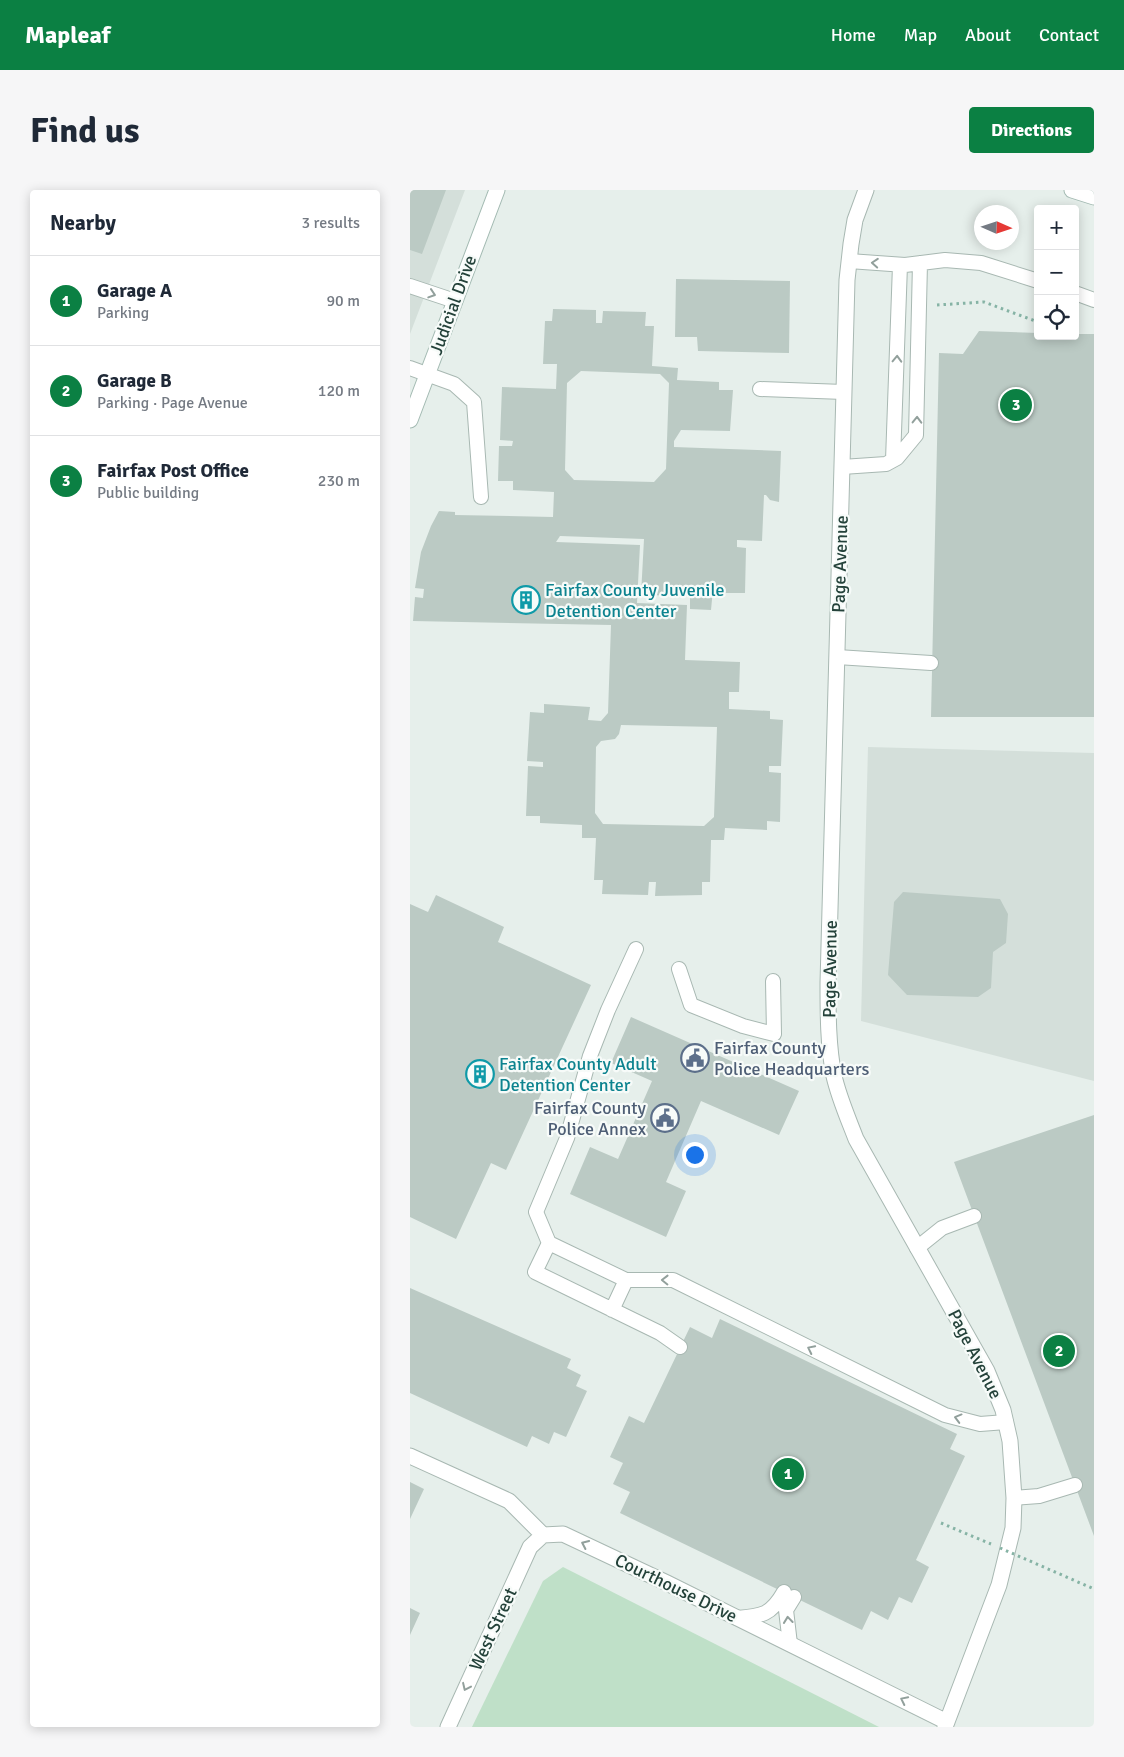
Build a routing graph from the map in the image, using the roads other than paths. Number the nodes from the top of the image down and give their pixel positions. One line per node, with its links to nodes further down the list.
1 (497, 190): 12 (street, Judicial Drive)
2 (866, 190): 5 (street, Page Avenue)
3 (1072, 190): 4 (street)
4 (1094, 197)
5 (849, 261): 7 (lane, one-way to 5); 16 (street, Page Avenue)
6 (920, 262): 7 (lane); 8 (lane); 18 (lane, one-way to 6)
7 (900, 265): 18 (lane, one-way to 7)
8 (1034, 280)
9 (410, 286): 12 (lane, one-way to 12)
10 (1079, 294): 11 (lane)
11 (1094, 300)
12 (455, 301): 14 (street, Judicial Drive)
13 (410, 368): 14 (lane)
14 (428, 374): 17 (street, Judicial Drive); 20 (lane)
15 (760, 389): 16 (lane)
16 (844, 392): 19 (street, Page Avenue)
17 (410, 420)
18 (893, 460): 19 (lane)
19 (842, 468): 21 (street, Page Avenue)
20 (481, 497)
21 (837, 657): 22 (lane); 28 (street, Page Avenue)
22 (931, 663)
23 (636, 949): 27 (lane)
24 (679, 968): 25 (lane)
25 (773, 981)
26 (974, 1216): 28 (lane)
27 (549, 1243): 29 (lane); 30 (lane)
28 (917, 1248): 32 (street, Page Avenue)
29 (626, 1280): 30 (lane); 32 (lane, one-way to 29)
30 (612, 1310): 31 (lane)
31 (680, 1347)
32 (1006, 1422): 35 (street, Page Avenue)
33 (410, 1456): 36 (street)
34 (1075, 1485): 35 (lane)
35 (1014, 1498): 39 (street, Page Avenue)
36 (543, 1535): 37 (street, Courthouse Drive, one-way to 36); 40 (street, West Street, one-way to 40)
37 (737, 1618): 38 (street, Courthouse Drive); 38 (lane, one-way to 37)
38 (790, 1644): 39 (street, Courthouse Drive, one-way to 38)
39 (946, 1725)
40 (448, 1727)

